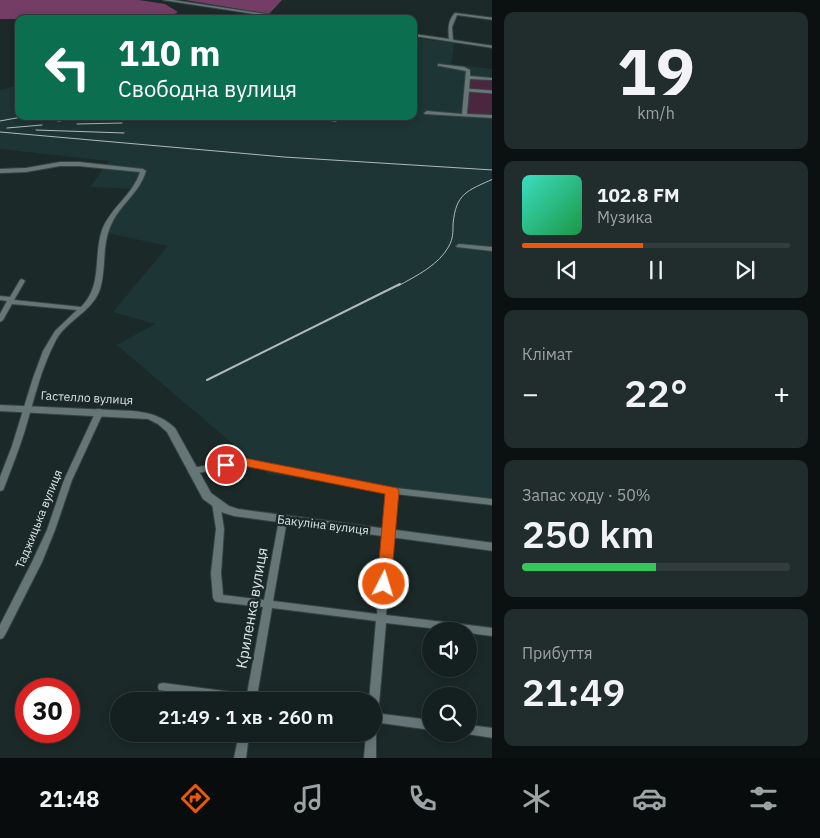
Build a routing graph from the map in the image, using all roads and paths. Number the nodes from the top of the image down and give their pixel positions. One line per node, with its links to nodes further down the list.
1 (165, 0): 2 (street)
2 (269, 15)
3 (492, 19): 5 (street)
4 (417, 36): 5 (street)
5 (451, 41): 6 (street)
6 (492, 47)
7 (440, 65): 8 (street)
8 (467, 77): 9 (street); 10 (street)
9 (492, 79)
10 (467, 90): 11 (street); 13 (street)
11 (492, 92)
12 (428, 113): 13 (street)
13 (464, 115): 14 (street)
14 (492, 117)
15 (0, 171): 21 (street)
16 (458, 246): 17 (street)
17 (492, 249)
18 (22, 281): 20 (street)
19 (0, 298): 20 (street)
20 (11, 300): 21 (street); 22 (street)
21 (82, 308): 24 (street)
22 (0, 320)
23 (0, 408): 24 (street, Гастелло вулиця)
24 (26, 408): 25 (street, Гастелло вулиця); 27 (street)
25 (100, 411): 26 (street, Гастелло вулиця); 37 (street, Таджицька вулиця)
26 (192, 471): 28 (street); 30 (street, Гастелло вулиця)
27 (0, 488)
28 (392, 491): 29 (street); 32 (street)
29 (492, 502)
30 (216, 503): 31 (street, Бакуліна вулиця); 34 (street)
31 (283, 520): 32 (street, Бакуліна вулиця); 34 (street, Криленка вулиця)
32 (388, 534): 33 (street, Бакуліна вулиця); 35 (street)
33 (492, 546)
34 (268, 604): 35 (street); 40 (street, Криленка вулиця)
35 (382, 618): 36 (street); 41 (street)
36 (492, 632)
37 (0, 635)
38 (163, 687): 39 (street)
39 (197, 692)
40 (252, 692)
41 (375, 692)
42 (382, 718): 43 (street)
43 (422, 723)
44 (477, 731): 45 (street)
45 (492, 733)
46 (243, 742): 48 (street)
47 (371, 742): 49 (street)
48 (240, 758)
49 (370, 758)

